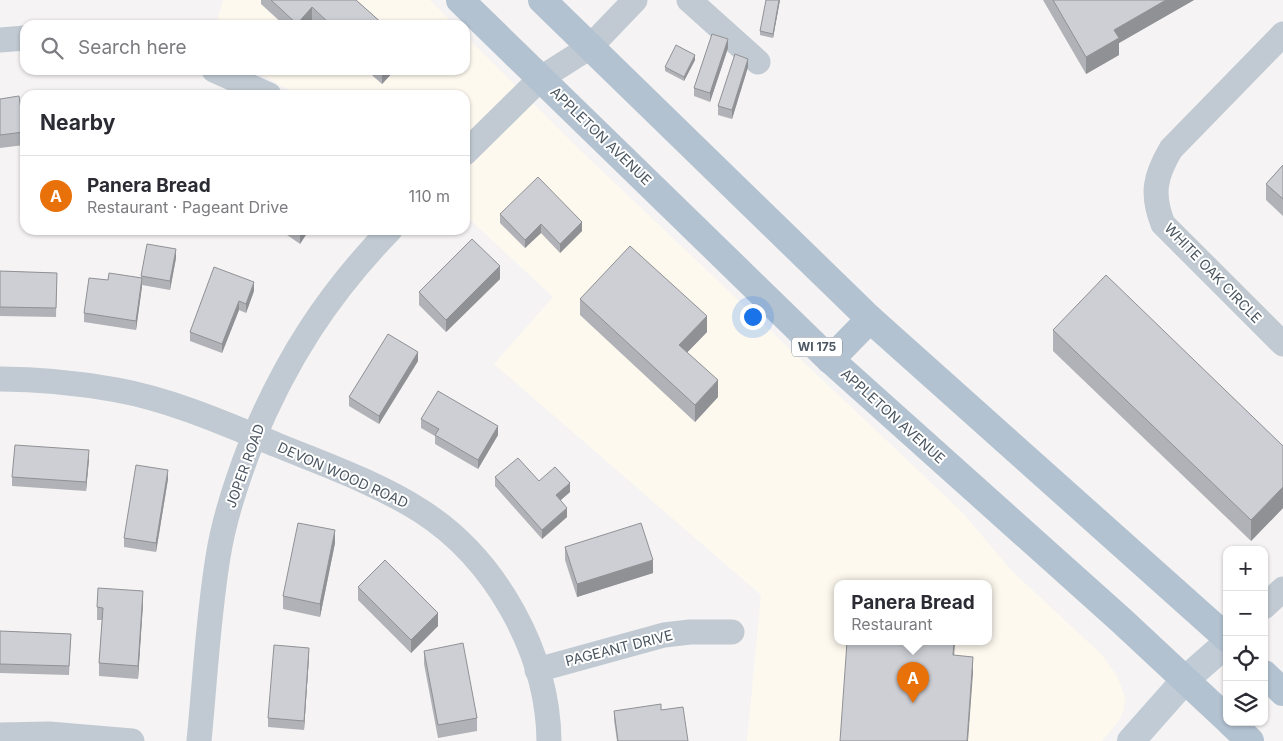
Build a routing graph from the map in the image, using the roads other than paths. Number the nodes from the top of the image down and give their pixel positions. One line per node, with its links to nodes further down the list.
1 (460, 0): 11 (main road, APPLETON AVENUE / WI 175)
2 (542, 0): 8 (main road)
3 (635, 0): 8 (street)
4 (689, 0): 9 (street)
5 (1283, 34): 16 (street, WHITE OAK CIRCLE)
6 (20, 38): 7 (street)
7 (0, 40)
8 (590, 47): 11 (street); 15 (main road)
9 (758, 62)
10 (225, 75): 12 (street)
11 (541, 78): 13 (street); 17 (main road, APPLETON AVENUE / WI 175)
12 (258, 90)
13 (470, 148)
14 (386, 235): 19 (street, JOPER ROAD)
15 (870, 319): 17 (main road); 23 (main road)
16 (1283, 344)
17 (830, 360): 27 (main road, APPLETON AVENUE / WI 175)
18 (0, 379): 19 (street, DEVON WOOD ROAD)
19 (255, 436): 25 (street, DEVON WOOD ROAD); 33 (street, JOPER ROAD)
20 (1283, 589): 21 (street)
21 (1268, 603)
22 (732, 632): 25 (street, PAGEANT DRIVE)
23 (1225, 636)
24 (1223, 647): 27 (street)
25 (537, 670): 34 (street, DEVON WOOD ROAD)
26 (1268, 678): 28 (main road)
27 (1185, 680): 29 (main road, APPLETON AVENUE / WI 175); 35 (street)
28 (1283, 692)
29 (1223, 715)
30 (1234, 726): 36 (main road)
31 (0, 735): 32 (street)
32 (132, 741)
33 (199, 741)
34 (549, 741)
35 (1131, 741)
36 (1250, 741)

